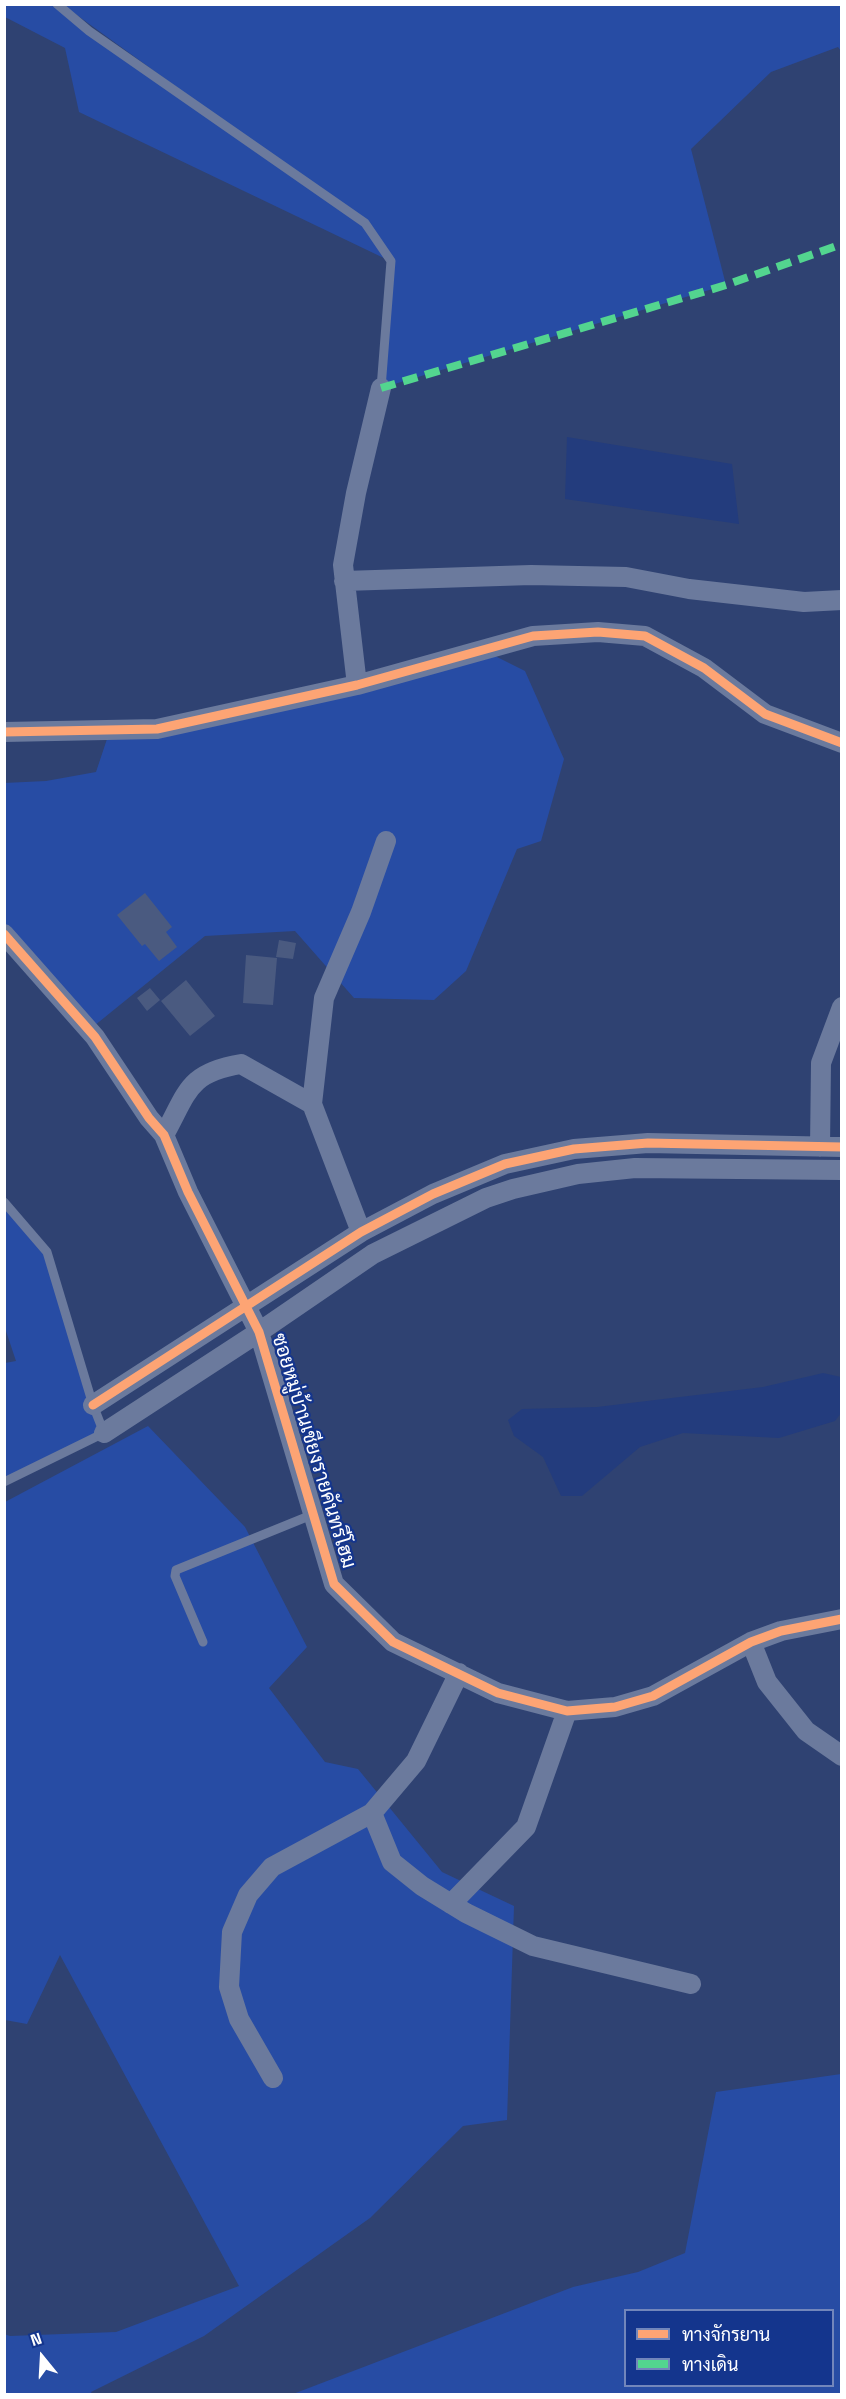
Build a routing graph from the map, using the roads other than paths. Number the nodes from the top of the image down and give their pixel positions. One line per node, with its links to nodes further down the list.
1 (57, 4): 2 (lane)
2 (381, 388): 3 (street)
3 (344, 581): 4 (street); 5 (street)
4 (842, 600)
5 (357, 685): 6 (street); 7 (street)
6 (4, 732)
7 (842, 743)
8 (387, 841): 11 (street)
9 (4, 933): 12 (street, ซอยหมู่บ้านเชียงรายคันทรีโฮม)
10 (842, 1007): 13 (street)
11 (312, 1104): 12 (street); 18 (street)
12 (164, 1135): 19 (street, ซอยหมู่บ้านเชียงรายคันทรีโฮม)
13 (820, 1147): 14 (street); 15 (street)
14 (842, 1147)
15 (649, 1156): 16 (street, ซอยหมู่บ้านเชียงรายคันทรีโฮม); 18 (street, ซอยหมู่บ้านเชียงรายคันทรีโฮม)
16 (842, 1170)
17 (4, 1203): 21 (lane)
18 (367, 1243): 19 (street); 20 (street, ซอยหมู่บ้านเชียงรายคันทรีโฮม)
19 (247, 1307): 20 (street, ซอยหมู่บ้านเชียงรายคันทรีโฮม); 21 (street)
20 (260, 1332): 22 (street, ซอยหมู่บ้านเชียงรายคันทรีโฮม); 24 (street, ซอยหมู่บ้านเชียงรายคันทรีโฮม)
21 (93, 1405): 22 (lane)
22 (104, 1433): 23 (lane)
23 (4, 1482)
24 (314, 1514): 26 (lane); 28 (street, ซอยหมู่บ้านเชียงรายคันทรีโฮม)
25 (842, 1619): 27 (street, ซอยหมู่บ้านเชียงรายคันทรีโฮม)
26 (203, 1642)
27 (751, 1642): 29 (street, ซอยหมู่บ้านเชียงรายคันทรีโฮม); 30 (street)
28 (459, 1673): 29 (street, ซอยหมู่บ้านเชียงรายคันทรีโฮม); 31 (street)
29 (567, 1711): 32 (street)
30 (842, 1756)
31 (372, 1813): 32 (street); 34 (street)
32 (451, 1904): 33 (street)
33 (691, 1984)
34 (273, 2078)

